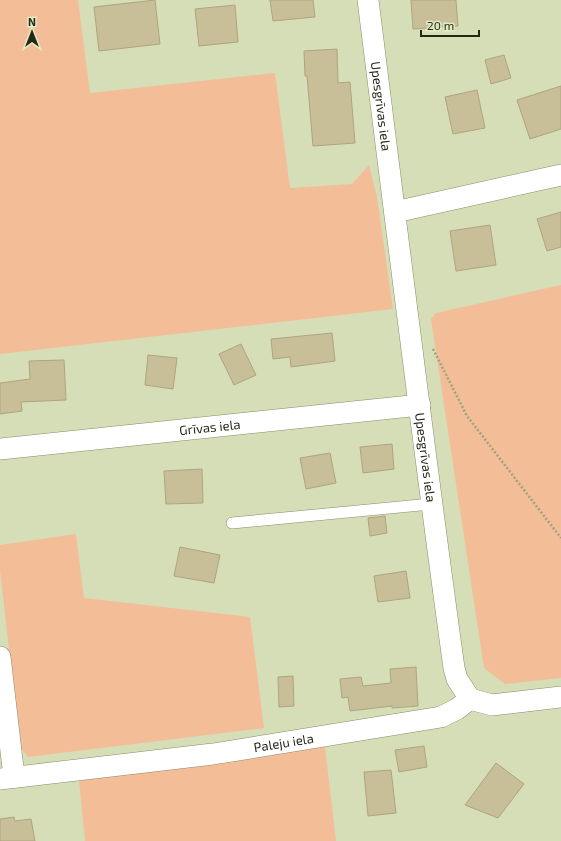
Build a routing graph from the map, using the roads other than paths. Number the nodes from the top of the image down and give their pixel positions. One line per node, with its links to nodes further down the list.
1 (368, 0): 3 (street, Upesgrīvas iela)
2 (561, 175): 3 (street)
3 (395, 212): 4 (street, Upesgrīvas iela)
4 (420, 405): 5 (street, Grīvas iela); 6 (street, Upesgrīvas iela)
5 (0, 450)
6 (431, 504): 7 (lane); 10 (street, Upesgrīvas iela)
7 (232, 523)
8 (0, 657): 11 (street)
9 (561, 697): 10 (street)
10 (470, 699): 11 (street, Paleju iela)
11 (7, 778)

